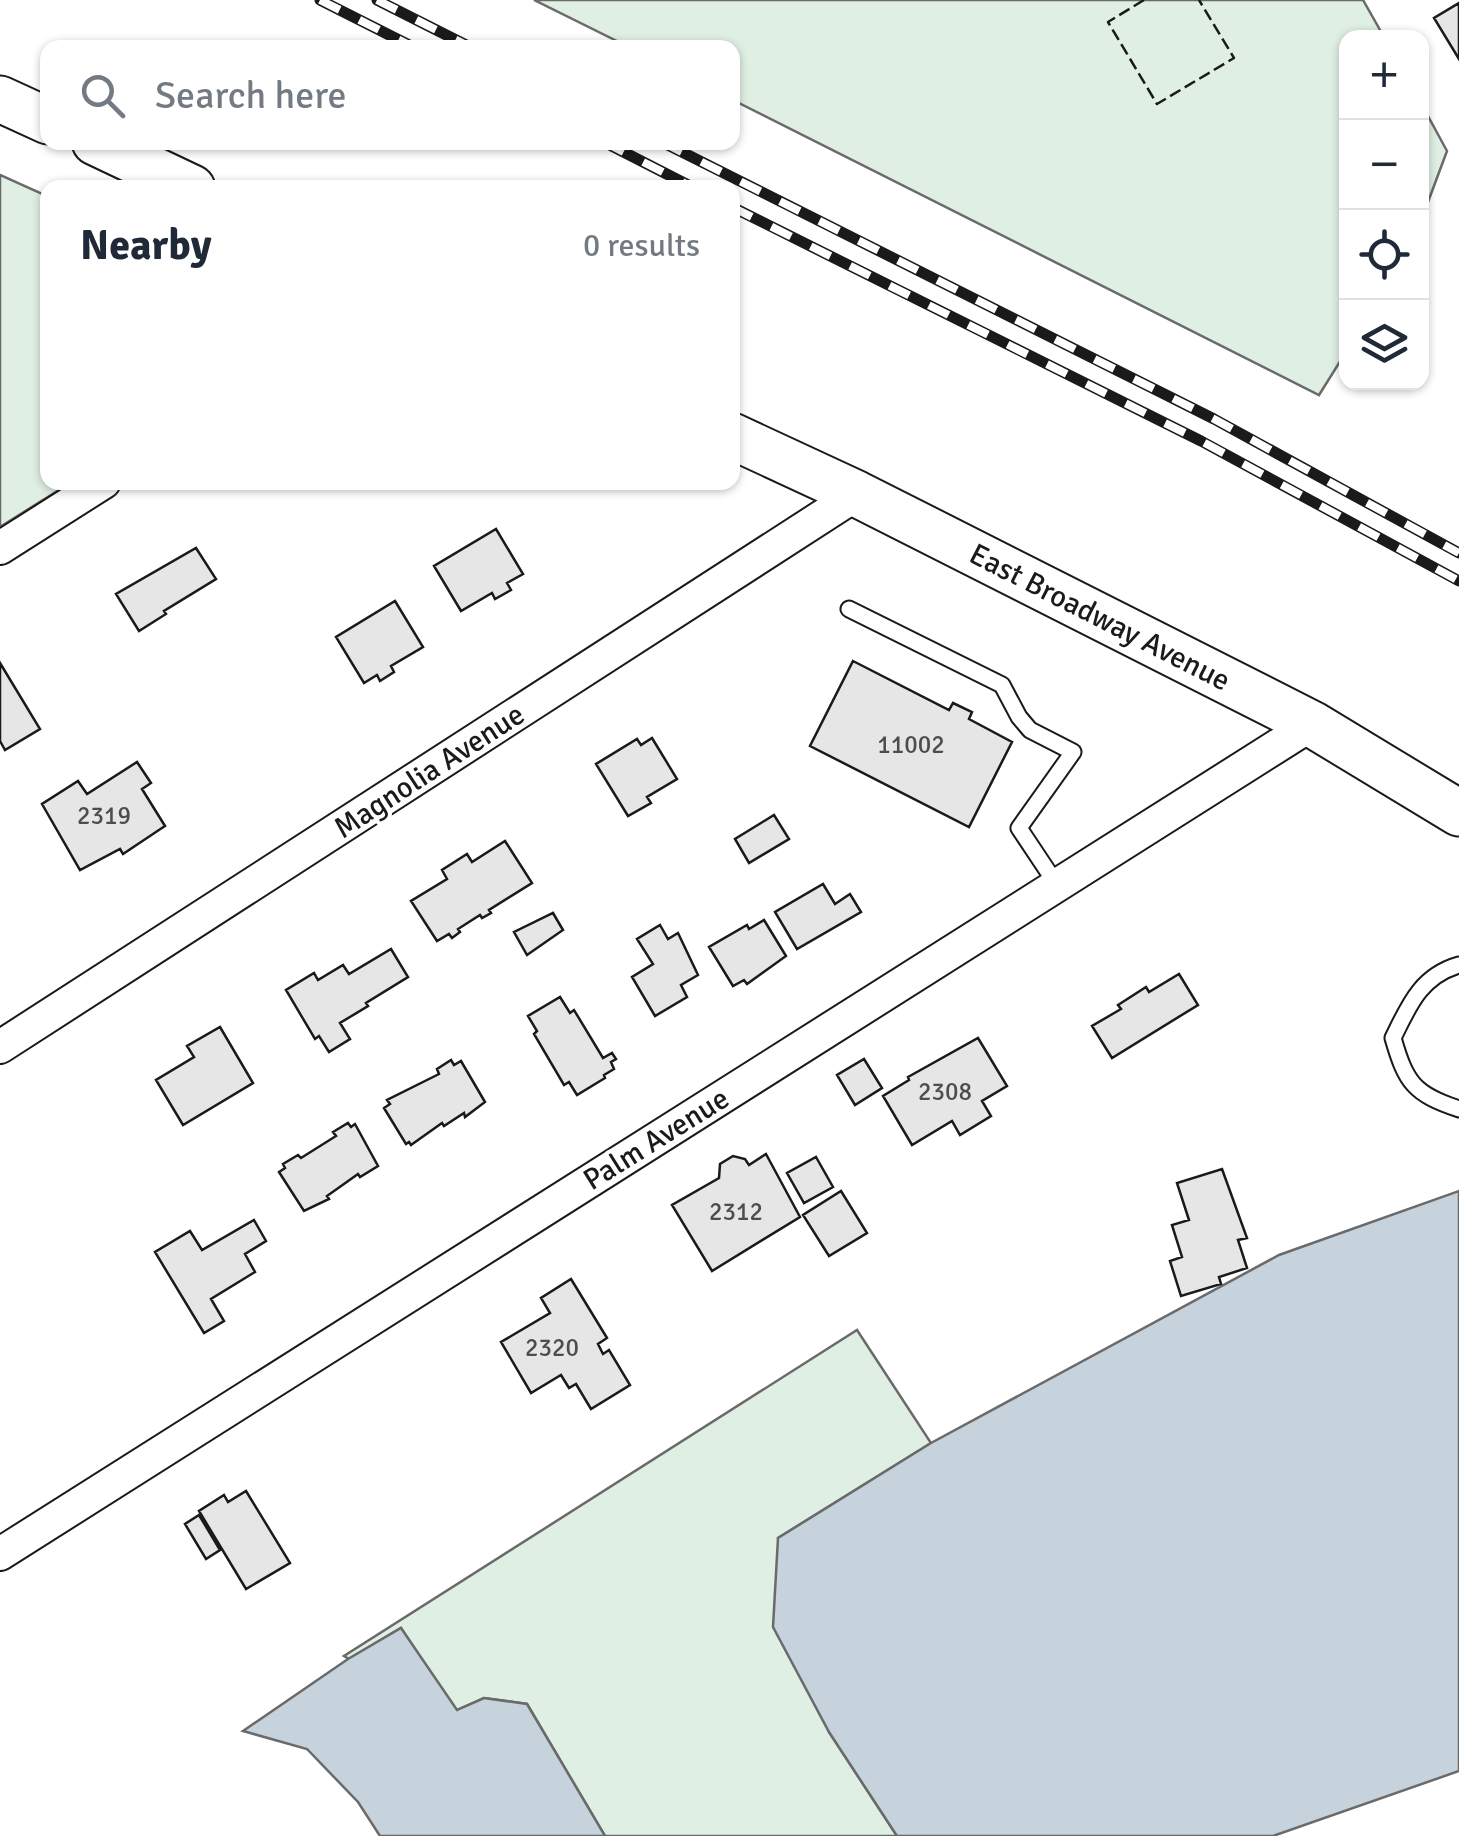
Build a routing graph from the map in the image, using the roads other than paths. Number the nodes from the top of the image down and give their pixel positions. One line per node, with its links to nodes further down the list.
1 (0, 99): 2 (main road)
2 (40, 117)
3 (111, 150): 4 (main road)
4 (175, 180)
5 (740, 440): 7 (main road, East Broadway Avenue)
6 (91, 490): 8 (street)
7 (857, 494): 10 (main road, East Broadway Avenue); 14 (street, Magnolia Avenue)
8 (0, 548)
9 (849, 609): 12 (lane)
10 (1312, 724): 11 (main road, East Broadway Avenue); 12 (street, Palm Avenue)
11 (1459, 813)
12 (1058, 886): 16 (street, Palm Avenue)
13 (1459, 965): 15 (lane)
14 (0, 1048)
15 (1459, 1109)
16 (0, 1554)

